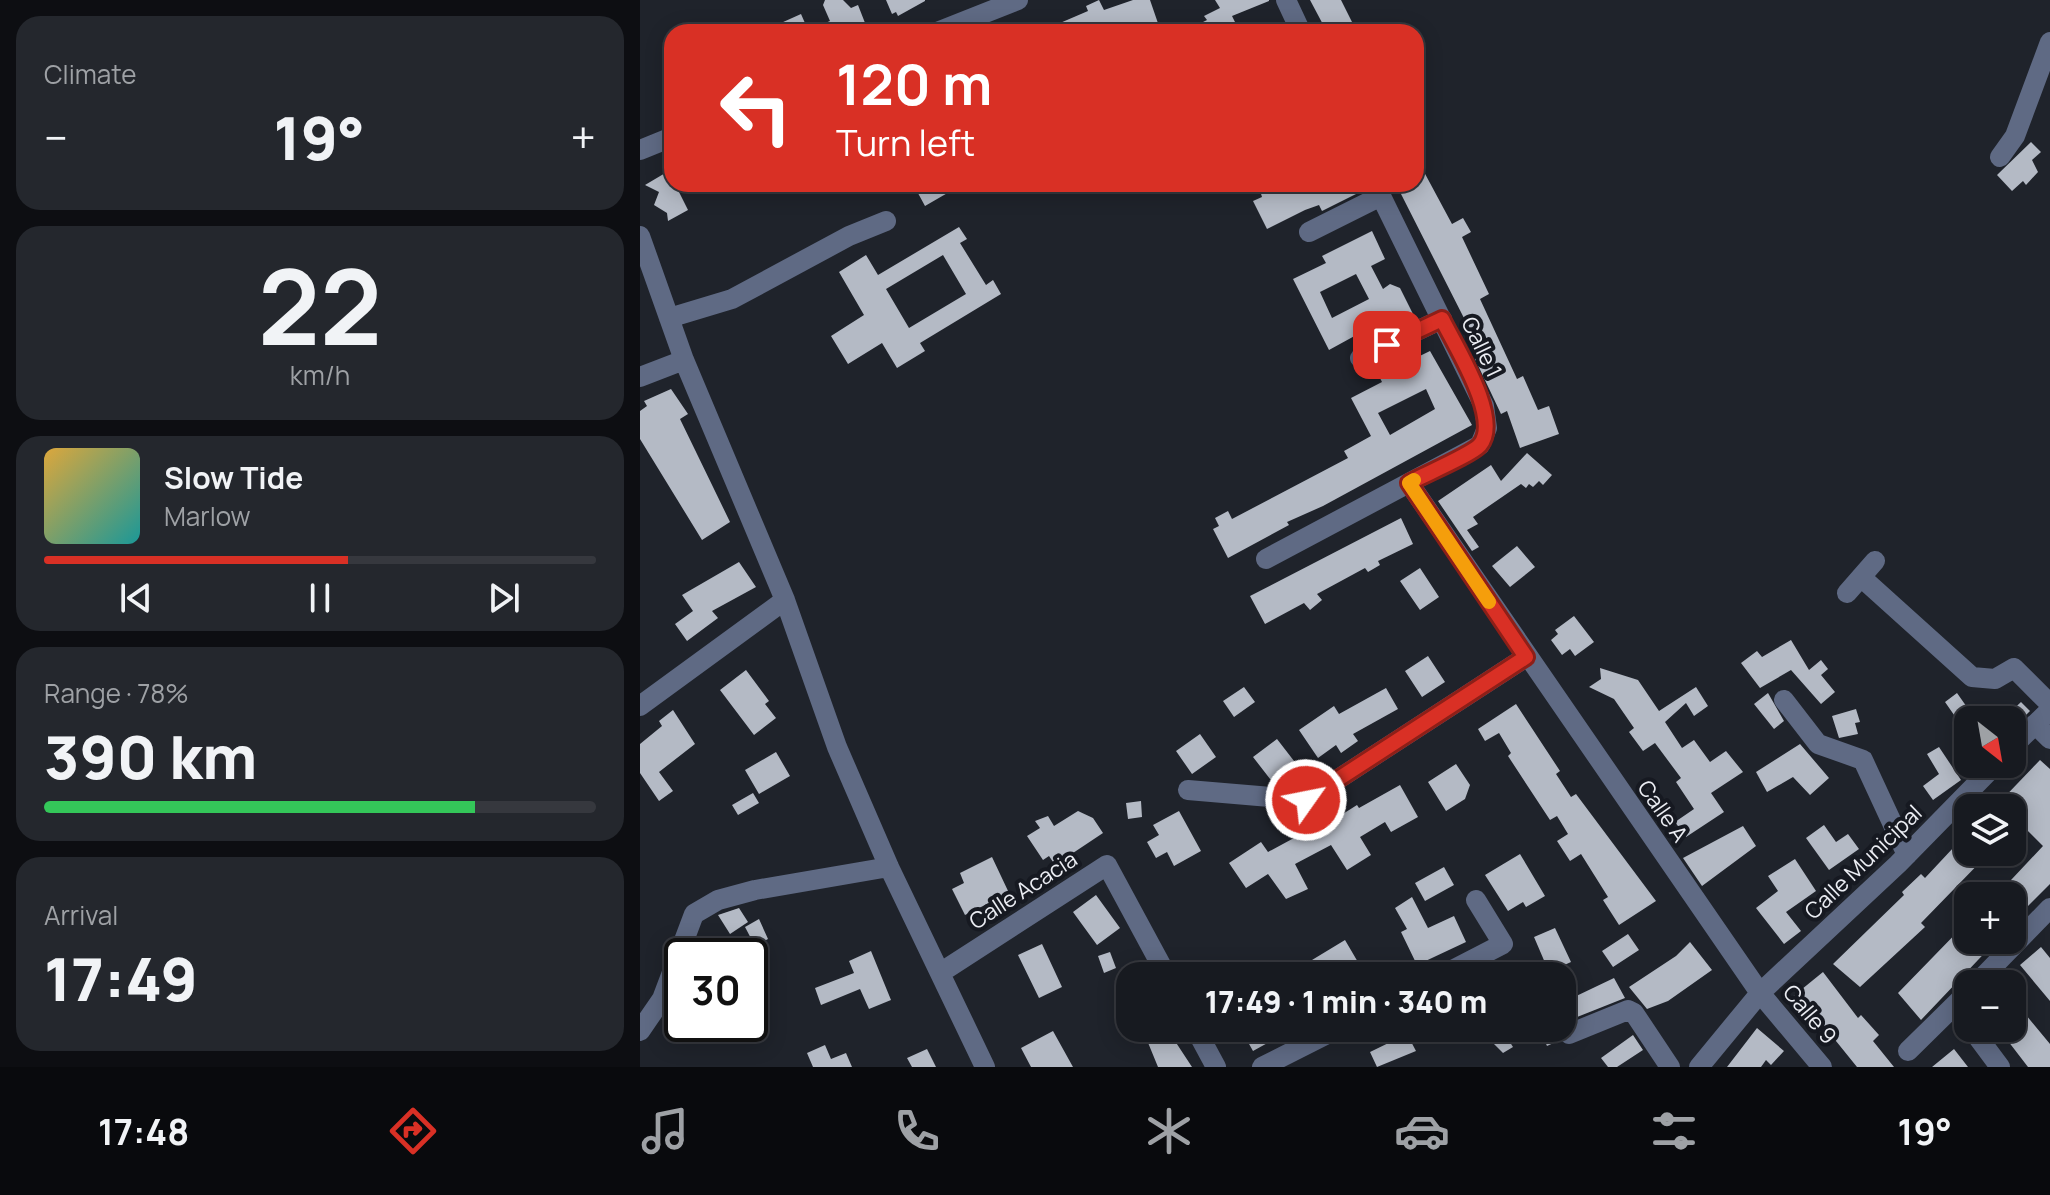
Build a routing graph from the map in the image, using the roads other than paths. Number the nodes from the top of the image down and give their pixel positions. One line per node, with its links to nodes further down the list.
1 (1018, 0): 3 (street)
2 (1286, 0): 4 (street)
3 (957, 24)
4 (1297, 24)
5 (2050, 42): 8 (street)
6 (664, 140): 7 (street)
7 (640, 150)
8 (2000, 157)
9 (1375, 192): 12 (street)
10 (1379, 192): 15 (street, Calle 1)
11 (886, 221): 14 (street)
12 (1309, 232)
13 (640, 236): 14 (street)
14 (669, 318): 17 (street)
15 (1442, 319): 16 (street); 19 (street, Calle 1)
16 (1360, 358)
17 (684, 360): 18 (street); 22 (street)
18 (640, 377)
19 (1409, 483): 20 (street, Calle 1); 23 (street, Calle A)
20 (1266, 559)
21 (1847, 593): 26 (street)
22 (785, 600): 25 (street); 32 (street)
23 (1526, 657): 30 (street); 39 (street, Calle A)
24 (1784, 700): 31 (street)
25 (640, 706)
26 (2045, 713): 27 (street); 28 (street)
27 (2026, 733)
28 (2050, 739)
29 (1982, 778): 31 (street, Calle Municipal)
30 (1188, 790)
31 (1907, 855): 39 (street, Calle Municipal)
32 (889, 867): 38 (street); 41 (street)
33 (1476, 900): 36 (street)
34 (2048, 914): 37 (street)
35 (1159, 962): 38 (street, Calle Acacia)
36 (1468, 962)
37 (1990, 970)
38 (940, 973): 47 (street)
39 (1760, 993): 51 (street, Calle Municipal); 52 (street, Calle 9)
40 (1954, 1006): 46 (street)
41 (640, 1031)
42 (1576, 1031): 50 (street)
43 (1203, 1042): 48 (street)
44 (1311, 1042): 49 (street)
45 (1981, 1042): 53 (street)
46 (1908, 1051)
47 (985, 1067)
48 (1216, 1067)
49 (1262, 1067)
50 (1670, 1067)
51 (1699, 1067)
52 (1822, 1067)
53 (2000, 1067)

